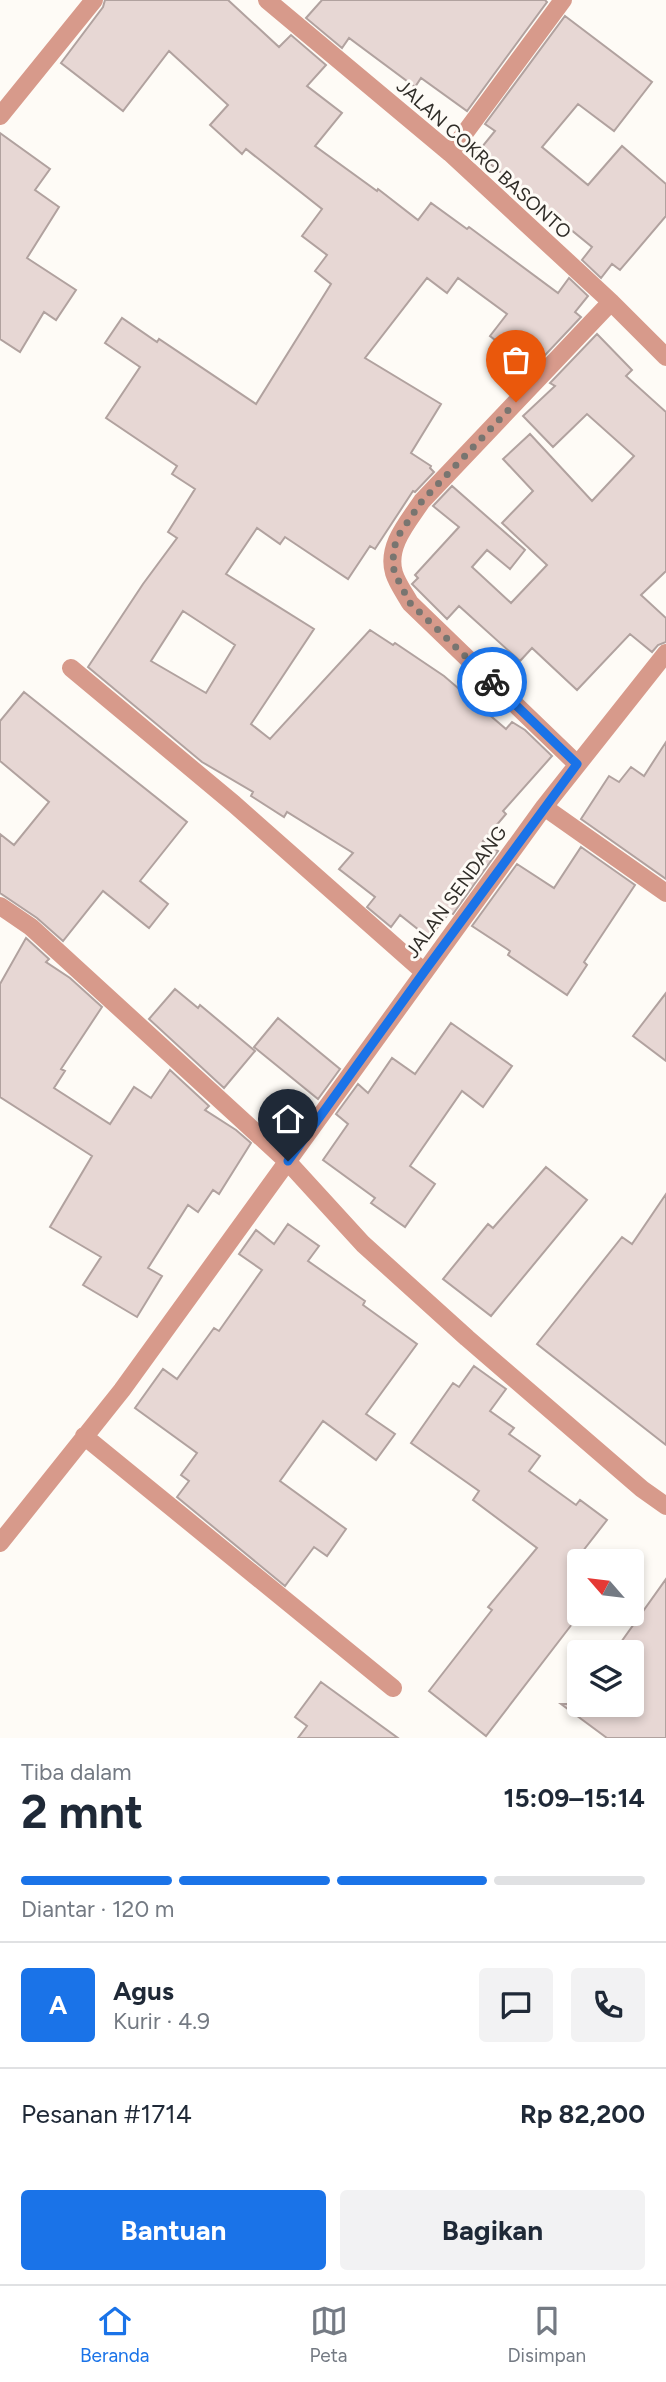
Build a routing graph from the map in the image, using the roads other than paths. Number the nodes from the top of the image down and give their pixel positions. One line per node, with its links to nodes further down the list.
1 (94, 0): 4 (street)
2 (267, 0): 5 (street, JALAN COKRO BASONTO)
3 (564, 0): 5 (street)
4 (0, 116)
5 (450, 153): 6 (street, JALAN COKRO BASONTO)
6 (611, 302): 7 (street, JALAN COKRO BASONTO); 10 (street)
7 (666, 357)
8 (666, 653): 10 (street, JALAN SENDANG)
9 (71, 668): 14 (street)
10 (577, 764): 11 (street, JALAN SENDANG)
11 (544, 807): 12 (street); 14 (street, JALAN SENDANG)
12 (666, 893)
13 (0, 906): 15 (street)
14 (424, 972): 15 (street, JALAN SENDANG)
15 (288, 1161): 16 (street, JALAN SENDANG); 17 (street)
16 (85, 1436): 18 (street, JALAN SENDANG); 19 (street)
17 (666, 1506)
18 (0, 1543)
19 (393, 1688)

